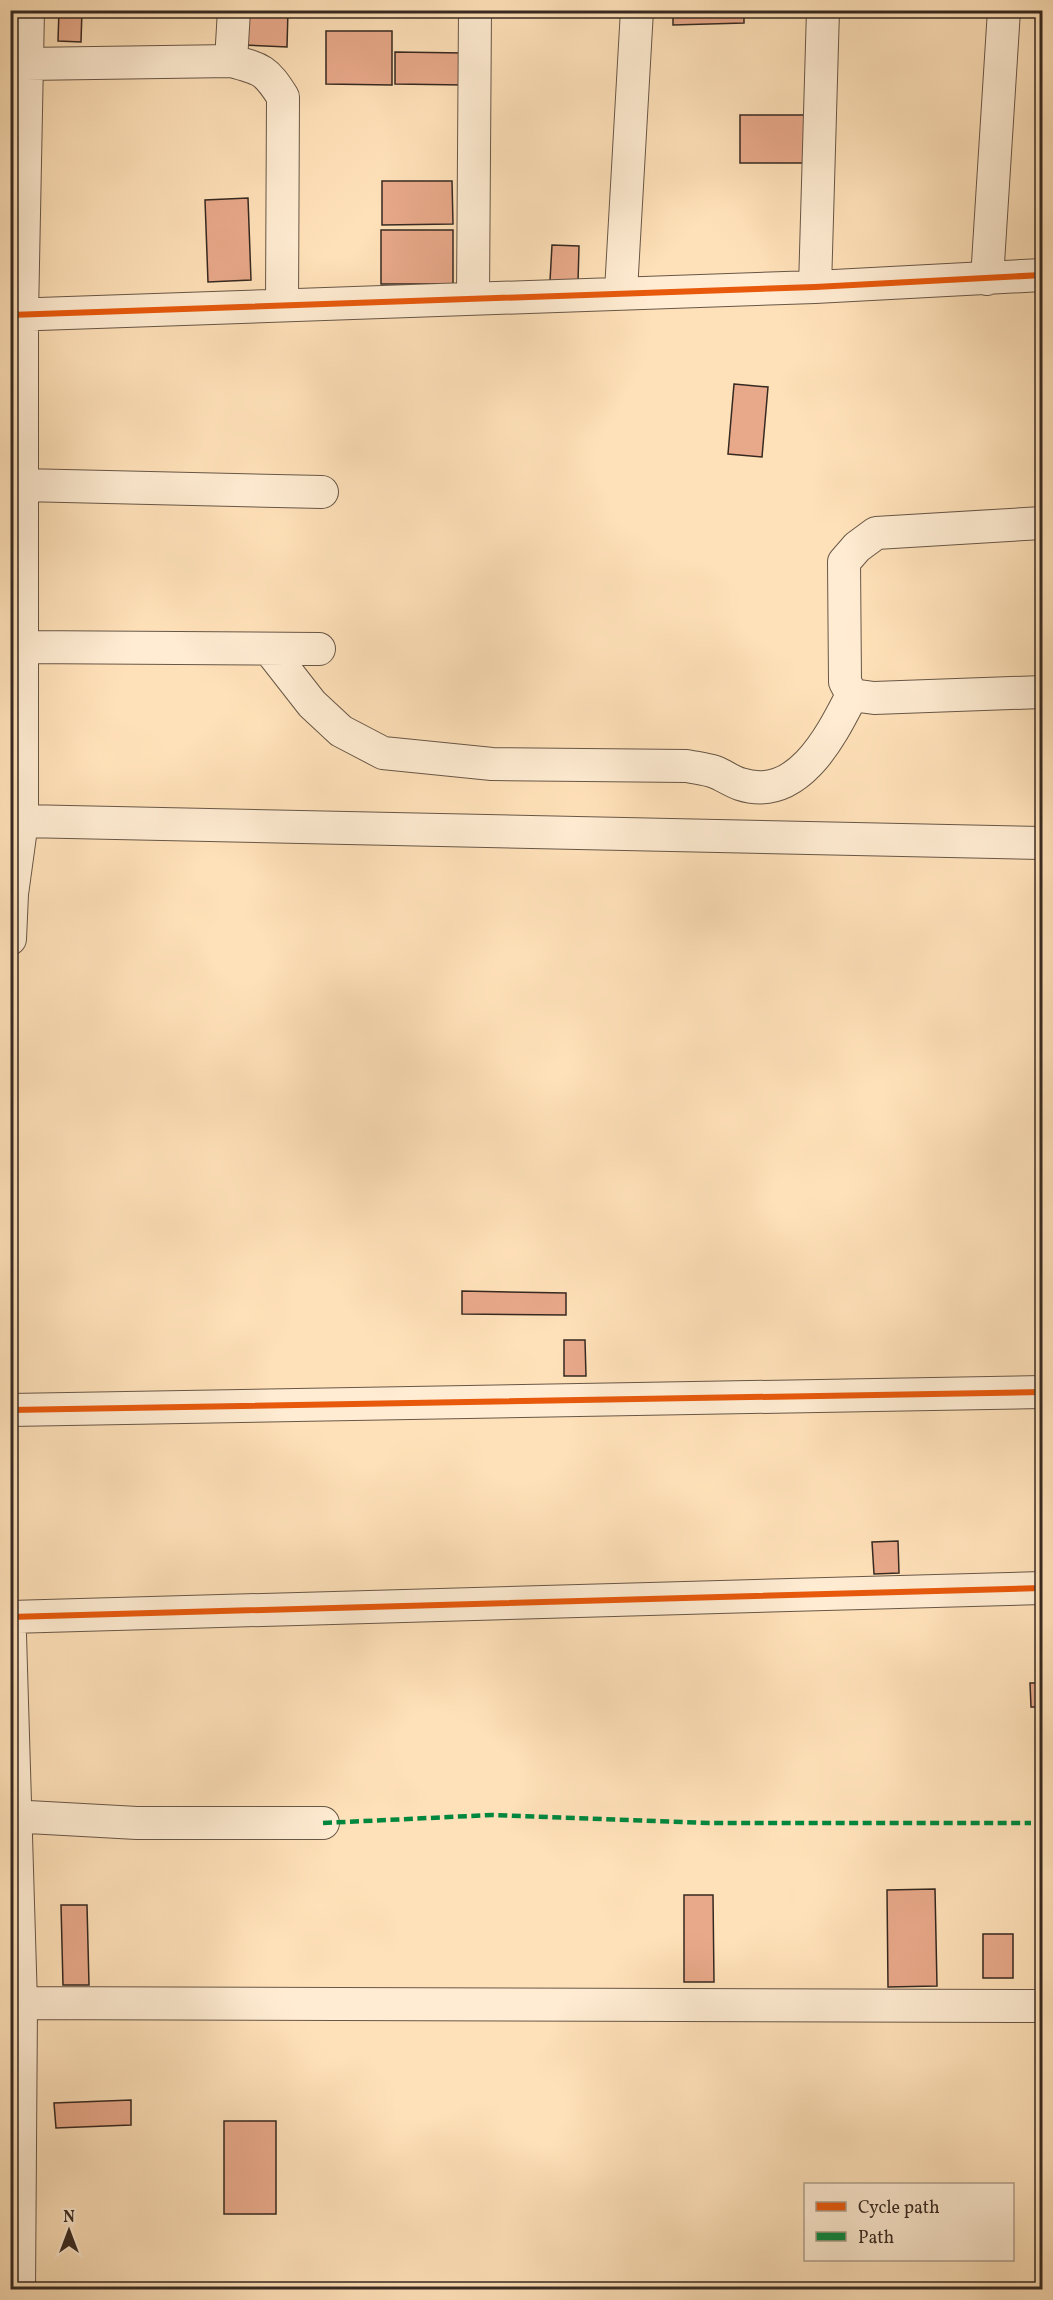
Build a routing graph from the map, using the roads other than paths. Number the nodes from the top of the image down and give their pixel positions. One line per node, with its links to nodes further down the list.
1 (28, 10): 8 (street)
2 (234, 10): 7 (street)
3 (475, 10): 13 (street)
4 (637, 10): 12 (street)
5 (823, 10): 11 (street)
6 (1004, 10): 10 (street)
7 (231, 61): 8 (street); 14 (street)
8 (26, 64): 15 (street)
9 (1042, 275): 10 (street)
10 (987, 279): 11 (street)
11 (815, 286): 12 (street)
12 (621, 291): 13 (street)
13 (473, 297): 14 (street)
14 (282, 304): 15 (street)
15 (16, 315): 17 (street)
16 (322, 492): 17 (street)
17 (18, 498): 19 (street)
18 (1042, 523): 24 (street)
19 (22, 647): 20 (street); 22 (street)
20 (269, 649): 21 (street); 24 (street)
21 (319, 649)
22 (16, 690): 25 (street)
23 (1042, 692): 24 (street)
24 (852, 695)
25 (22, 821): 26 (street); 27 (street)
26 (1042, 843)
27 (11, 894): 28 (street)
28 (10, 939)
29 (1042, 1392): 30 (street)
30 (10, 1410)
31 (1042, 1588): 32 (street)
32 (10, 1617)
33 (10, 1635): 34 (street)
34 (13, 1816): 35 (street); 36 (street)
35 (323, 1822)
36 (16, 2003): 37 (street); 38 (street)
37 (1042, 2006)
38 (16, 2155): 39 (street)
39 (19, 2289)

